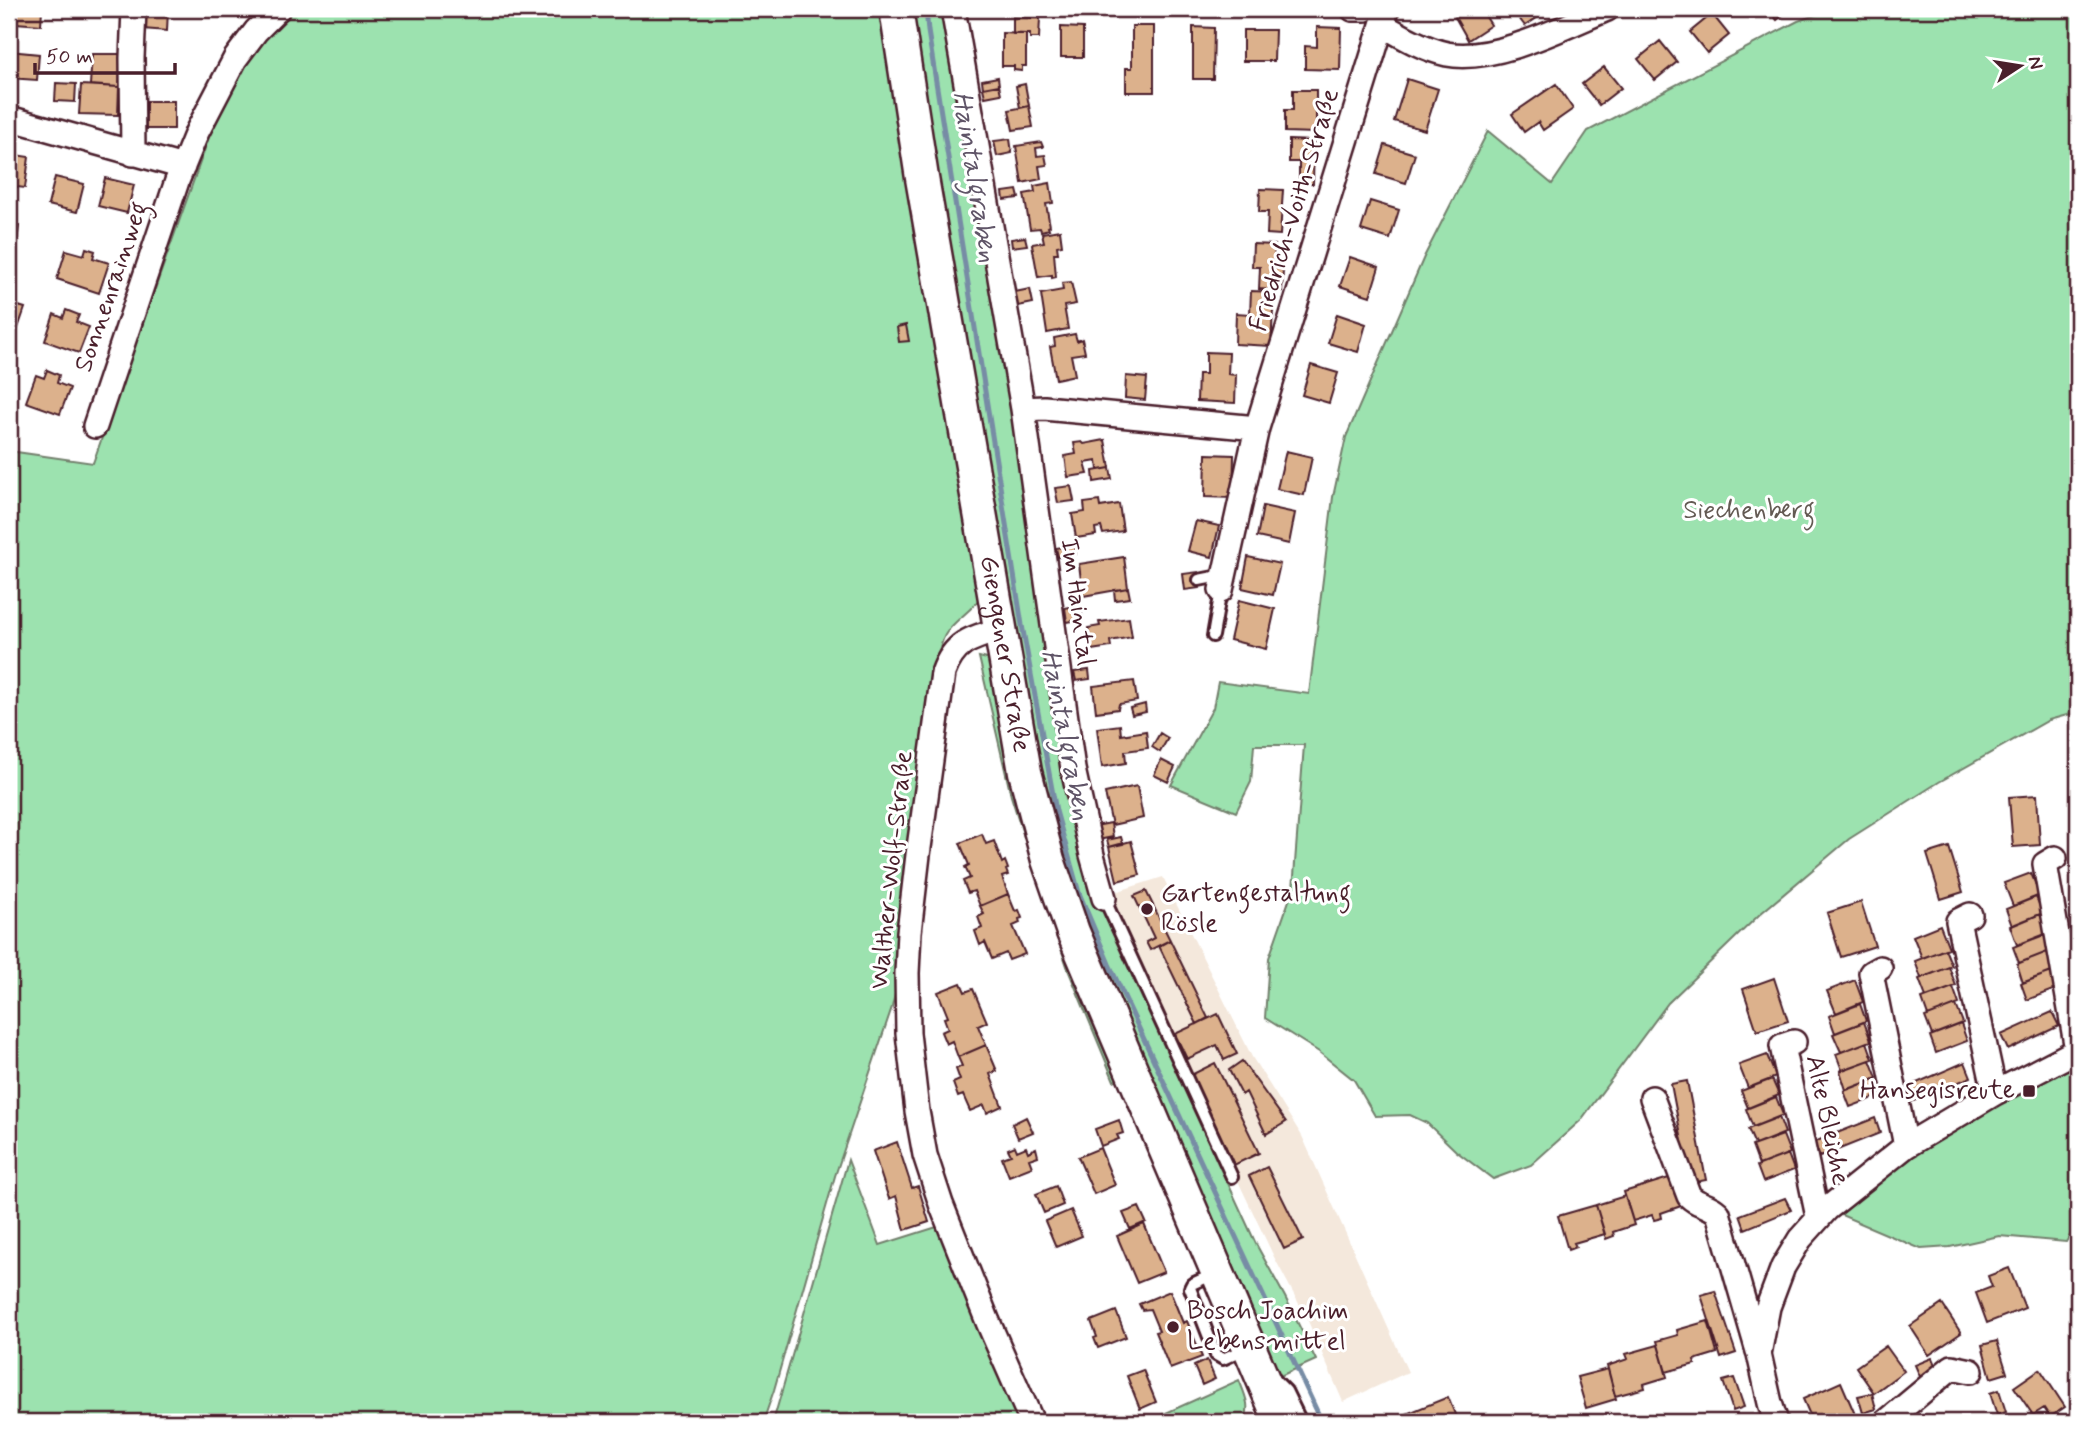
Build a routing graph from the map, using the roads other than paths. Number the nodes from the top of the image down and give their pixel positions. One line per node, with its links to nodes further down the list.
1 (134, 9): 10 (street)
2 (278, 9): 11 (street, Sonnenrainweg)
3 (896, 9): 17 (main road, Giengener Straße)
4 (953, 9): 12 (street, Im Haintal)
5 (1353, 9): 6 (street)
6 (1365, 9)
7 (1607, 9): 8 (street)
8 (1385, 17): 14 (street, Friedrich-Voith-Straße)
9 (9, 118): 10 (street)
10 (133, 154): 11 (street)
11 (183, 167): 13 (street, Sonnenrainweg)
12 (1023, 409): 14 (street); 20 (street, Im Haintal)
13 (95, 426)
14 (1257, 428): 16 (street, Friedrich-Voith-Straße)
15 (1199, 580): 16 (lane)
16 (1223, 582): 18 (lane)
17 (1000, 630): 31 (main road, Giengener Straße); 33 (street, Walther-Wolf-Straße)
18 (1213, 636)
19 (2055, 858): 24 (street, Alte Bleiche)
20 (1104, 898): 28 (lane, Im Haintal)
21 (1970, 915): 25 (street)
22 (1880, 968): 27 (street)
23 (1794, 1042): 29 (street, Alte Bleiche)
24 (2078, 1050): 25 (street, Alte Bleiche)
25 (1995, 1093): 27 (street, Alte Bleiche)
26 (1652, 1098): 30 (street, Alte Bleiche)
27 (1906, 1146): 29 (street, Alte Bleiche)
28 (1232, 1177)
29 (1818, 1217): 30 (street, Alte Bleiche)
30 (1759, 1353): 36 (street, Alte Bleiche)
31 (1254, 1360): 34 (main road, Giengener Straße); 35 (lane)
32 (1971, 1371): 37 (street)
33 (1032, 1422)
34 (1281, 1422)
35 (1301, 1422)
36 (1776, 1422)
37 (1886, 1422)

